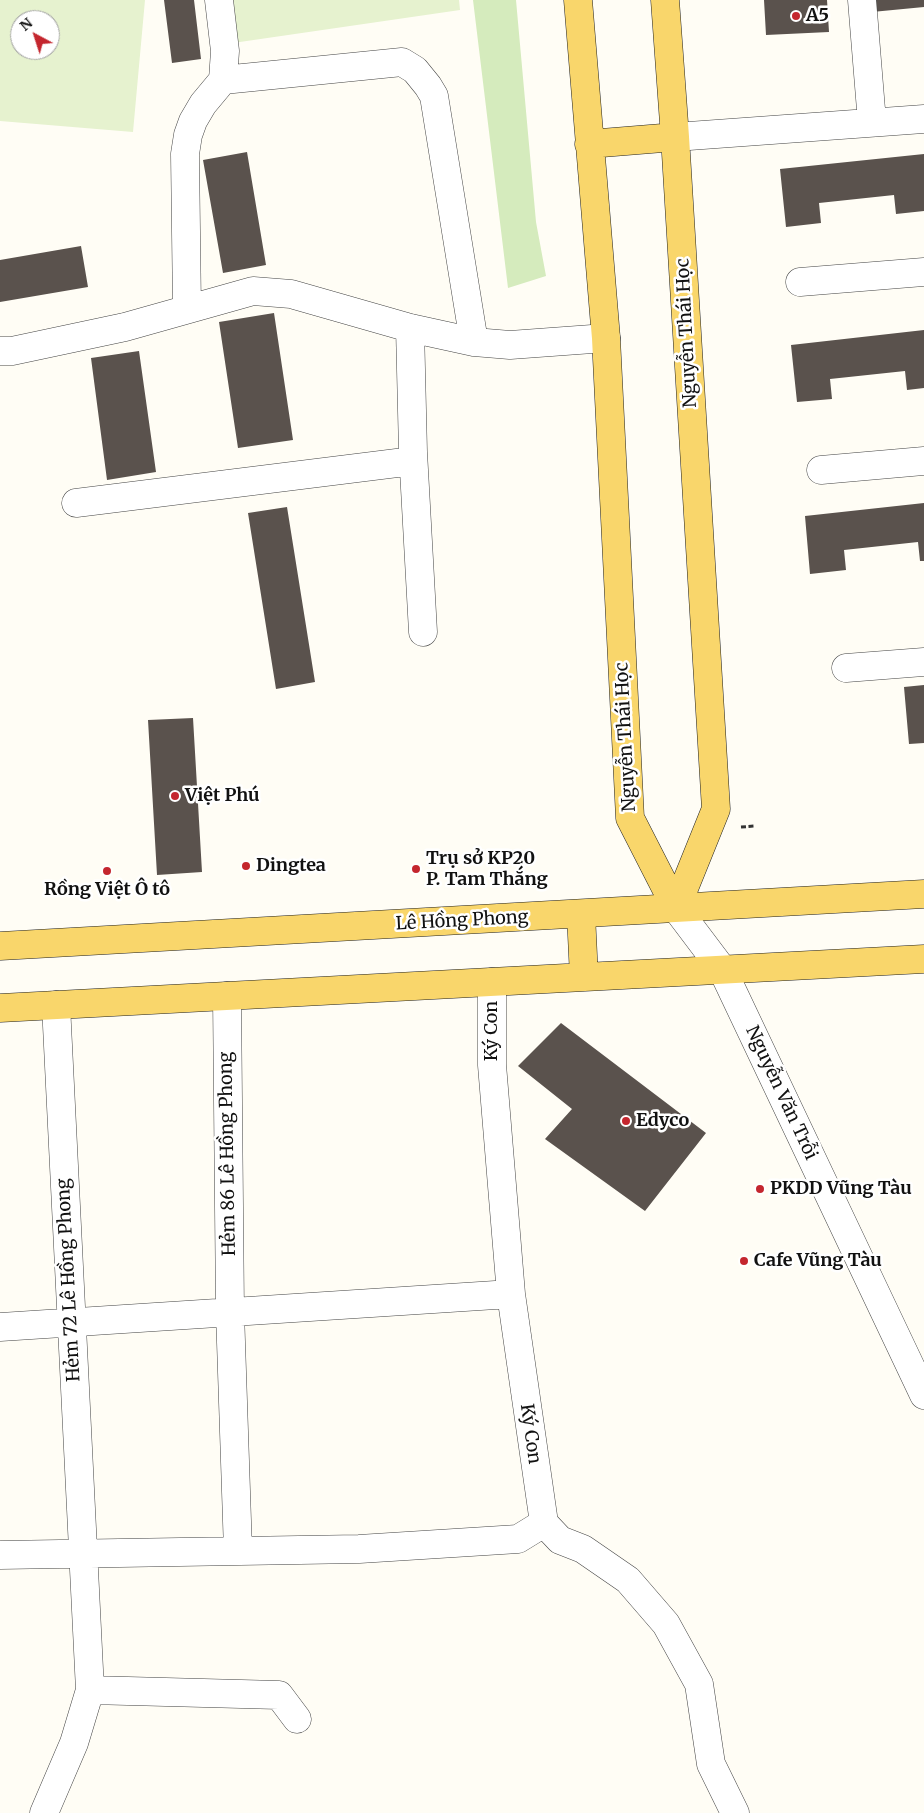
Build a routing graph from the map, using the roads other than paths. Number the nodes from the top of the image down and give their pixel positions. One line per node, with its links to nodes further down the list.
1 (219, 0): 5 (street)
2 (578, 0): 9 (main road, Nguyễn Thái Học)
3 (665, 0): 8 (main road, Nguyễn Thái Học)
4 (862, 0): 7 (street)
5 (222, 80): 12 (street); 15 (street)
6 (924, 119): 7 (street)
7 (872, 122): 8 (street)
8 (676, 137): 9 (main road); 25 (main road, Nguyễn Thái Học)
9 (589, 144): 14 (main road, Nguyễn Thái Học)
10 (924, 272): 11 (street)
11 (800, 282)
12 (187, 309): 13 (street); 16 (street)
13 (410, 328): 15 (street); 17 (street)
14 (606, 338): 15 (street); 25 (main road, Nguyễn Thái Học)
15 (474, 342)
16 (0, 351)
17 (413, 461): 20 (street); 21 (street)
18 (924, 462): 19 (street)
19 (821, 470)
20 (76, 503)
21 (423, 632)
22 (924, 662): 23 (street)
23 (846, 668)
24 (924, 894): 25 (main road, Lê Hồng Phong)
25 (676, 908): 26 (main road, Lê Hồng Phong); 29 (street, Nguyễn Văn Trỗi)
26 (581, 914): 27 (main road, Lê Hồng Phong); 30 (main road)
27 (0, 946)
28 (924, 958): 29 (main road)
29 (722, 969): 30 (main road); 39 (street, Nguyễn Văn Trỗi)
30 (584, 977): 31 (main road)
31 (492, 982): 32 (main road); 35 (street, Ký Con)
32 (227, 996): 33 (main road); 36 (street, Hẻm 86 Lê Hồng Phong)
33 (56, 1005): 34 (main road); 37 (street, Hẻm 72 Lê Hồng Phong)
34 (0, 1008)
35 (511, 1294): 36 (street); 40 (street, Ký Con)
36 (230, 1312): 37 (street); 41 (street, Hẻm 86 Lê Hồng Phong)
37 (72, 1322): 38 (street); 42 (street, Hẻm 72 Lê Hồng Phong)
38 (0, 1327)
39 (924, 1394)
40 (544, 1522): 41 (street); 47 (street)
41 (238, 1551): 42 (street)
42 (82, 1554): 43 (street); 44 (street, Hẻm 72 Lê Hồng Phong)
43 (0, 1555)
44 (90, 1690): 45 (street); 46 (street)
45 (297, 1719)
46 (44, 1813)
47 (735, 1813)

